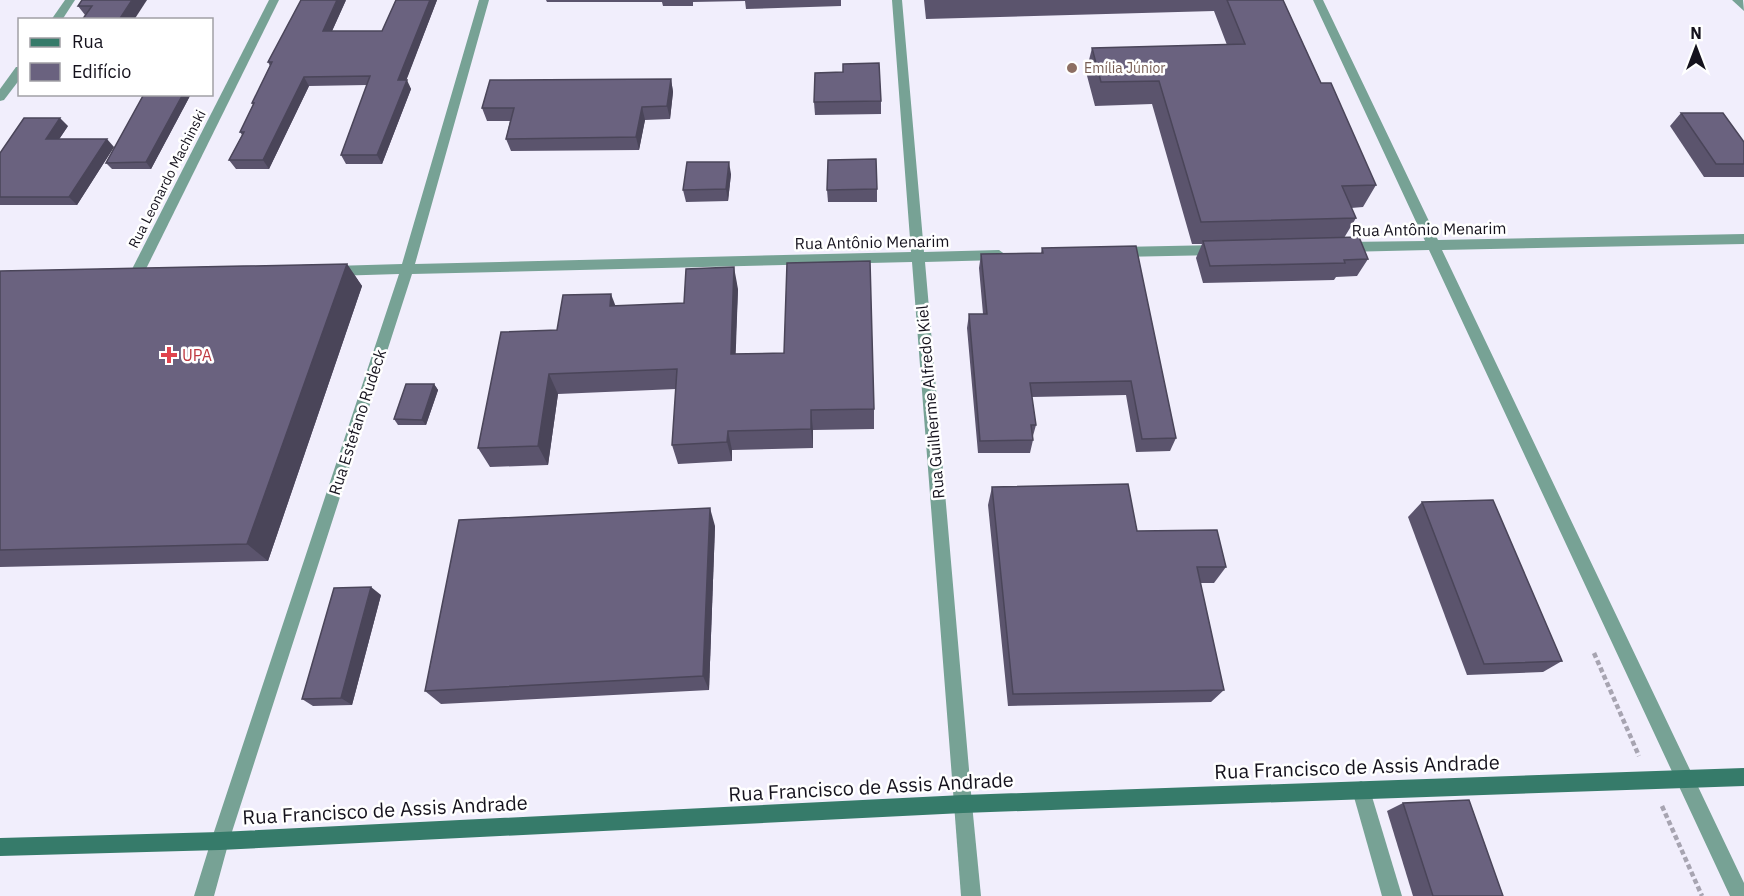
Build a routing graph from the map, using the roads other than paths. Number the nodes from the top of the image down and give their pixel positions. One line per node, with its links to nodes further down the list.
1 (70, 0): 8 (street)
2 (274, 0): 20 (street, Rua Leonardo Machinski)
3 (484, 0): 18 (street, Rua Estefano Rudeck)
4 (897, 0): 17 (street, Rua Guilherme Alfredo Kiel)
5 (1318, 0): 12 (street)
6 (1737, 0): 7 (street)
7 (1744, 8)
8 (57, 18)
9 (18, 73): 10 (street)
10 (0, 98)
11 (1744, 239): 12 (street, Rua Antônio Menarim)
12 (1432, 245): 13 (street, Rua Antônio Menarim); 22 (street)
13 (1332, 247)
14 (1238, 249): 15 (street)
15 (1107, 252)
16 (1013, 255): 17 (street, Rua Antônio Menarim)
17 (918, 257): 18 (street, Rua Antônio Menarim); 24 (street, Rua Guilherme Alfredo Kiel)
18 (407, 270): 19 (street, Rua Antônio Menarim); 25 (street, Rua Estefano Rudeck)
19 (324, 271)
20 (136, 275)
21 (1744, 777): 22 (main road, Rua Francisco de Assis Andrade)
22 (1684, 778): 23 (main road, Rua Francisco de Assis Andrade); 30 (street)
23 (1361, 790): 24 (main road, Rua Francisco de Assis Andrade); 29 (street)
24 (963, 804): 25 (main road, Rua Francisco de Assis Andrade); 28 (street, Rua Guilherme Alfredo Kiel)
25 (220, 841): 26 (main road, Rua Francisco de Assis Andrade); 27 (street, Rua Estefano Rudeck)
26 (0, 847)
27 (204, 896)
28 (971, 896)
29 (1392, 896)
30 (1740, 896)

